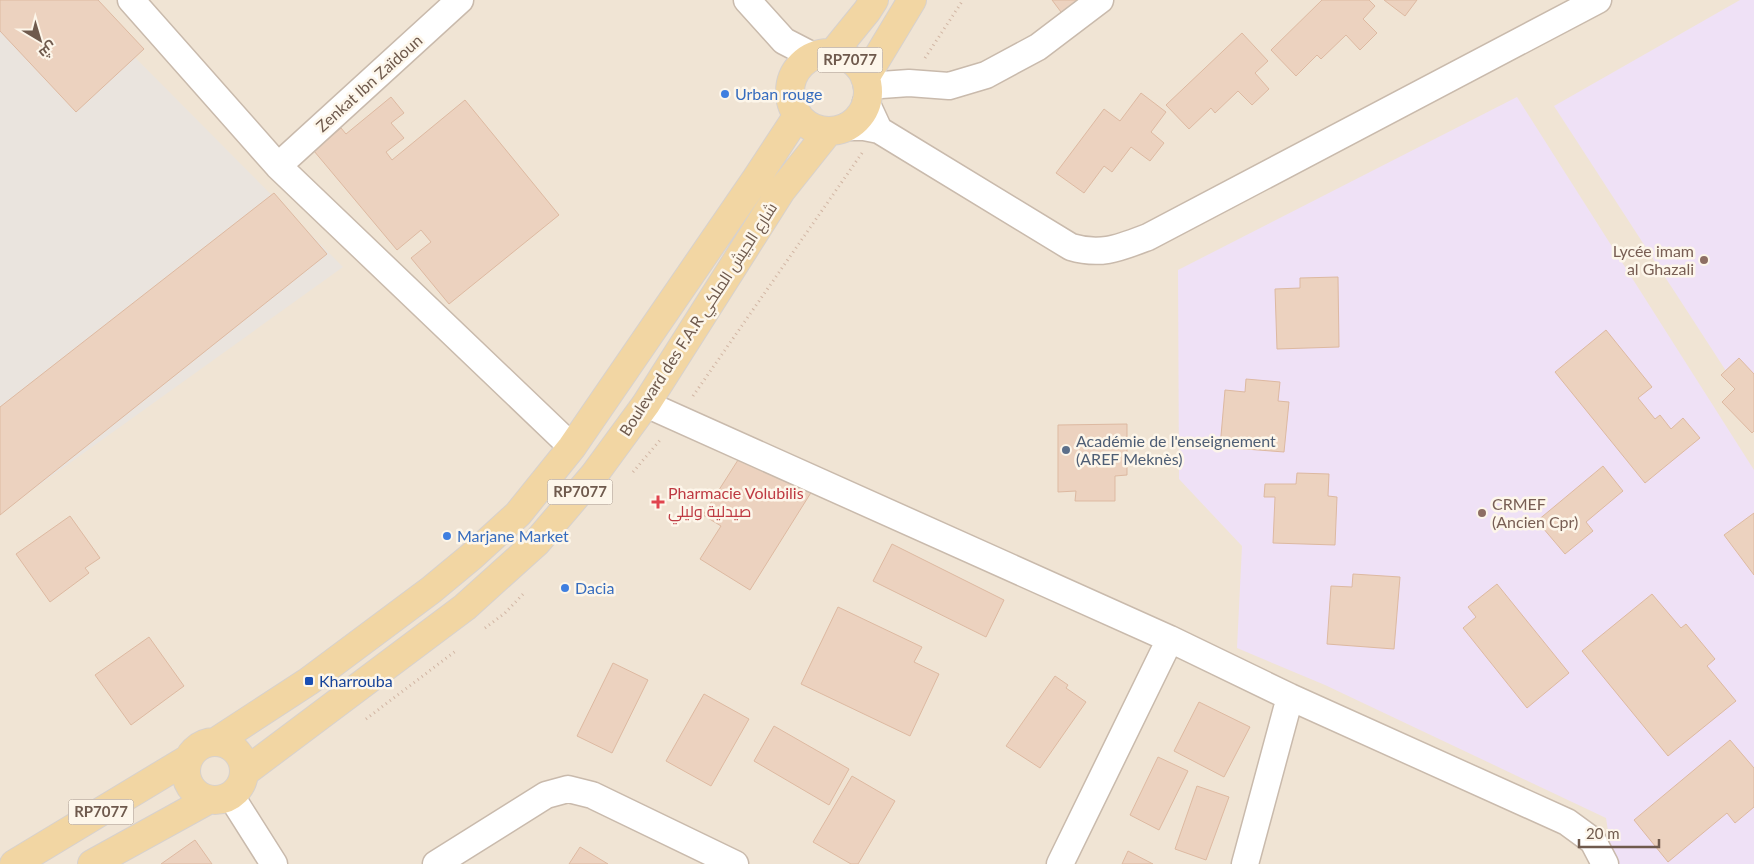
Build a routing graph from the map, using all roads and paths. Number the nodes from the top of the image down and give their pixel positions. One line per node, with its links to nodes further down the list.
1 (131, 0): 13 (street)
2 (460, 0): 13 (street, Zenkat Ibn Zaïdoun)
3 (748, 0): 8 (street)
4 (874, 0): 8 (main road, RP7077)
5 (912, 0): 9 (main road, Boulevard des F.A.R شارع الجيش الملكي / RP7077)
6 (1100, 0): 9 (street)
7 (1598, 0): 12 (street)
8 (823, 55): 9 (main road, RP7077); 10 (main road, RP7077)
9 (866, 89): 11 (main road, Boulevard des F.A.R شارع الجيش الملكي / RP7077); 12 (street)
10 (798, 115): 11 (main road); 16 (main road, Boulevard des F.A.R شارع الجيش الملكي / RP7077)
11 (837, 130): 12 (street); 14 (main road, Boulevard des F.A.R شارع الجيش الملكي / RP7077)
12 (879, 130): 15 (path)
13 (278, 166): 16 (street)
14 (646, 404): 15 (street); 21 (main road, Boulevard des F.A.R شارع الجيش الملكي / RP7077)
15 (678, 418): 17 (street)
16 (572, 447): 19 (main road, Boulevard des F.A.R شارع الجيش الملكي / RP7077)
17 (1170, 639): 18 (street); 28 (street)
18 (1290, 696): 29 (street); 30 (street)
19 (216, 741): 20 (main road, Boulevard des F.A.R شارع الجيش الملكي / RP7077); 21 (main road)
20 (188, 760): 22 (main road); 23 (main road, Boulevard des F.A.R شارع الجيش الملكي / RP7077)
21 (245, 772): 22 (main road, Boulevard des F.A.R شارع الجيش الملكي / RP7077)
22 (220, 798): 24 (main road, Boulevard des F.A.R شارع الجيش الملكي / RP7077); 25 (street)
23 (14, 864)
24 (92, 864)
25 (274, 864)
26 (436, 864): 27 (street)
27 (734, 864)
28 (1060, 864)
29 (1245, 864)
30 (1605, 864)

